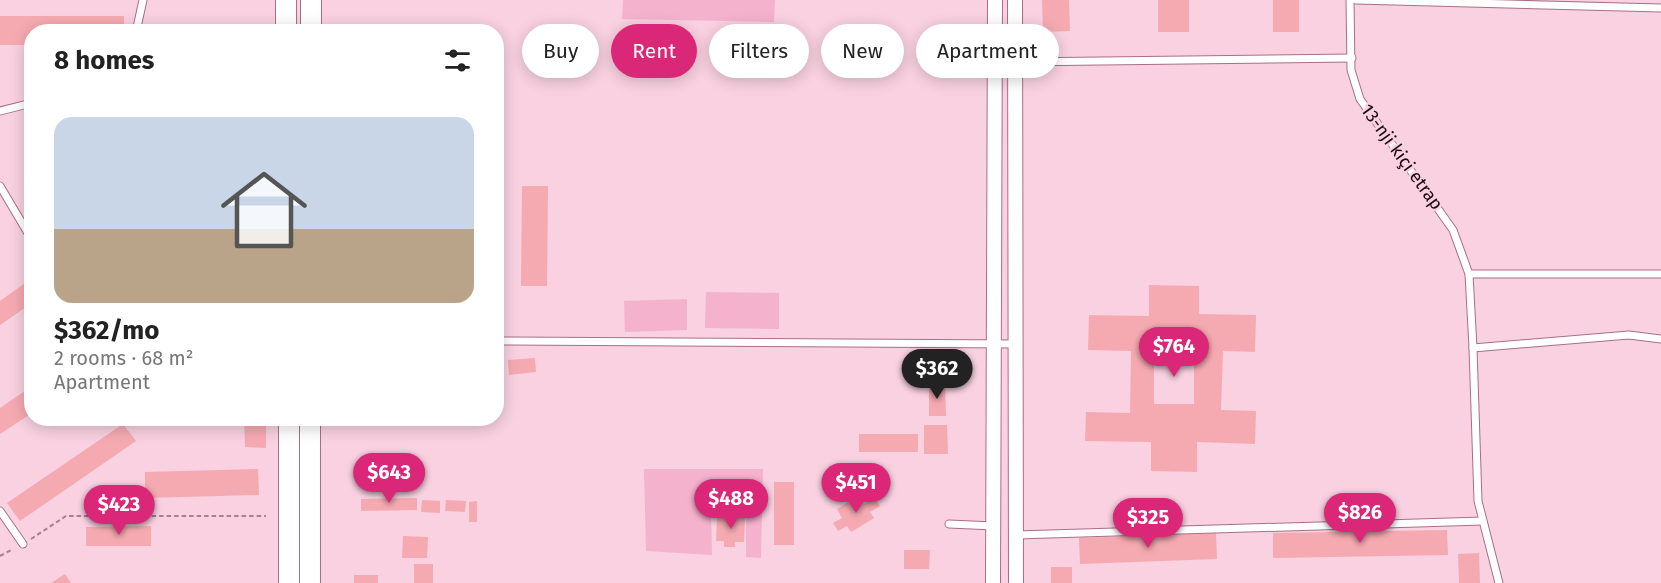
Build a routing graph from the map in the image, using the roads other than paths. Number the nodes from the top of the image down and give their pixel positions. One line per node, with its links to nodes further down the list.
1 (143, 0): 9 (lane)
2 (286, 0): 10 (street)
3 (311, 0): 11 (street)
4 (995, 0): 25 (street)
5 (1015, 0): 12 (street)
6 (1350, 0): 13 (lane, 13-nji kiçi etrap)
7 (1356, 0): 8 (lane)
8 (1661, 8)
9 (138, 24)
10 (286, 24)
11 (311, 24)
12 (1015, 24)
13 (1352, 58): 14 (lane); 20 (lane, 13-nji kiçi etrap)
14 (1059, 61)
15 (1016, 78): 24 (street)
16 (24, 106): 17 (lane)
17 (0, 111)
18 (0, 186): 19 (lane)
19 (24, 226)
20 (1469, 274): 21 (lane); 26 (lane, 13-nji kiçi etrap)
21 (1661, 274)
22 (1661, 339): 26 (lane)
23 (504, 341): 25 (lane)
24 (1015, 344): 25 (lane); 33 (street)
25 (995, 345): 32 (street)
26 (1473, 348): 30 (lane, 13-nji kiçi etrap)
27 (289, 426): 35 (street)
28 (310, 426): 36 (street)
29 (0, 511): 34 (lane)
30 (1483, 521): 33 (lane); 39 (lane, 13-nji kiçi etrap)
31 (949, 525): 32 (lane)
32 (994, 526): 37 (street)
33 (1016, 535): 38 (street)
34 (23, 544)
35 (290, 583)
36 (310, 583)
37 (993, 583)
38 (1016, 583)
39 (1499, 583)

